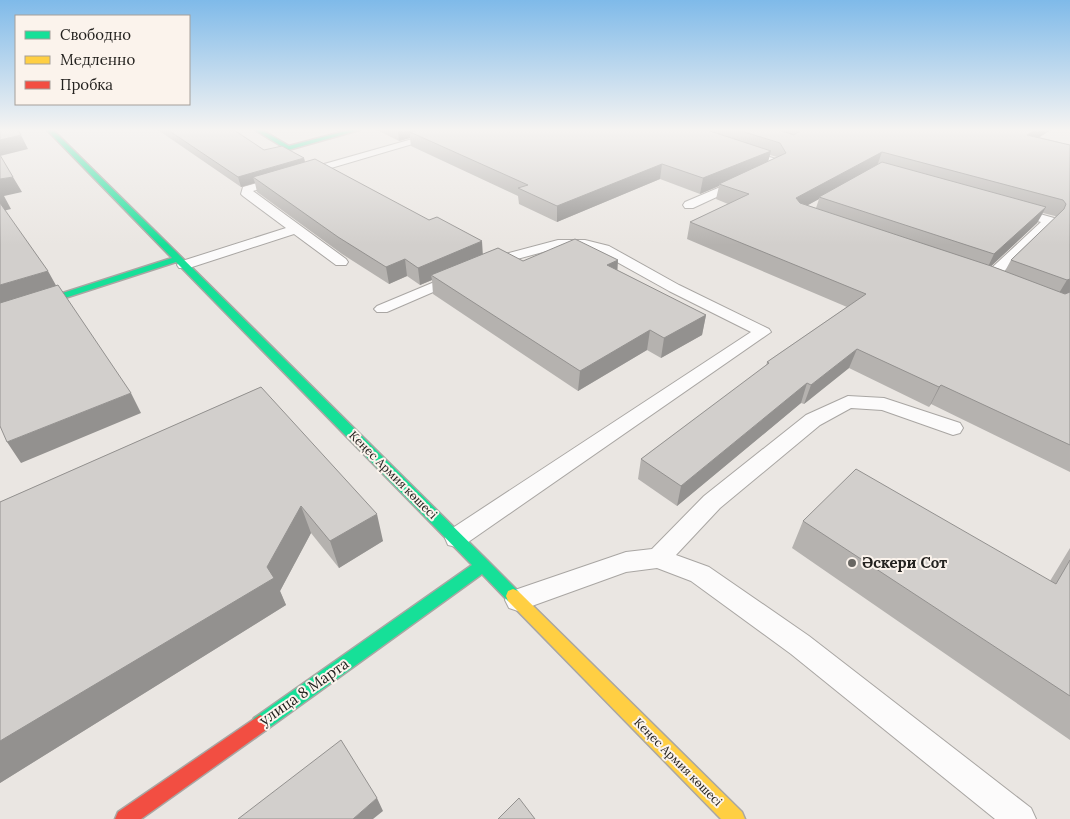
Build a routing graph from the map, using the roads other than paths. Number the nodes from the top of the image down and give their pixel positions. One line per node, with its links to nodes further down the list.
1 (88, 168): 7 (main road, Кеңес Армия көшесі)
2 (321, 168): 6 (lane)
3 (773, 168): 4 (lane)
4 (689, 205)
5 (1004, 208): 9 (lane)
6 (294, 230): 7 (lane); 8 (lane)
7 (181, 262): 11 (main road); 13 (main road, Кеңес Армия көшесі)
8 (341, 262)
9 (1005, 286)
10 (382, 309): 13 (lane)
11 (0, 316)
12 (953, 428): 14 (lane)
13 (456, 538): 15 (main road, Кеңес Армия көшесі)
14 (658, 558): 16 (lane); 19 (lane)
15 (482, 564): 16 (main road, Кеңес Армия көшесі); 17 (main road, улица 8 Марта)
16 (518, 600): 18 (main road, Кеңес Армия көшесі)
17 (125, 819)
18 (735, 819)
19 (1020, 819)

